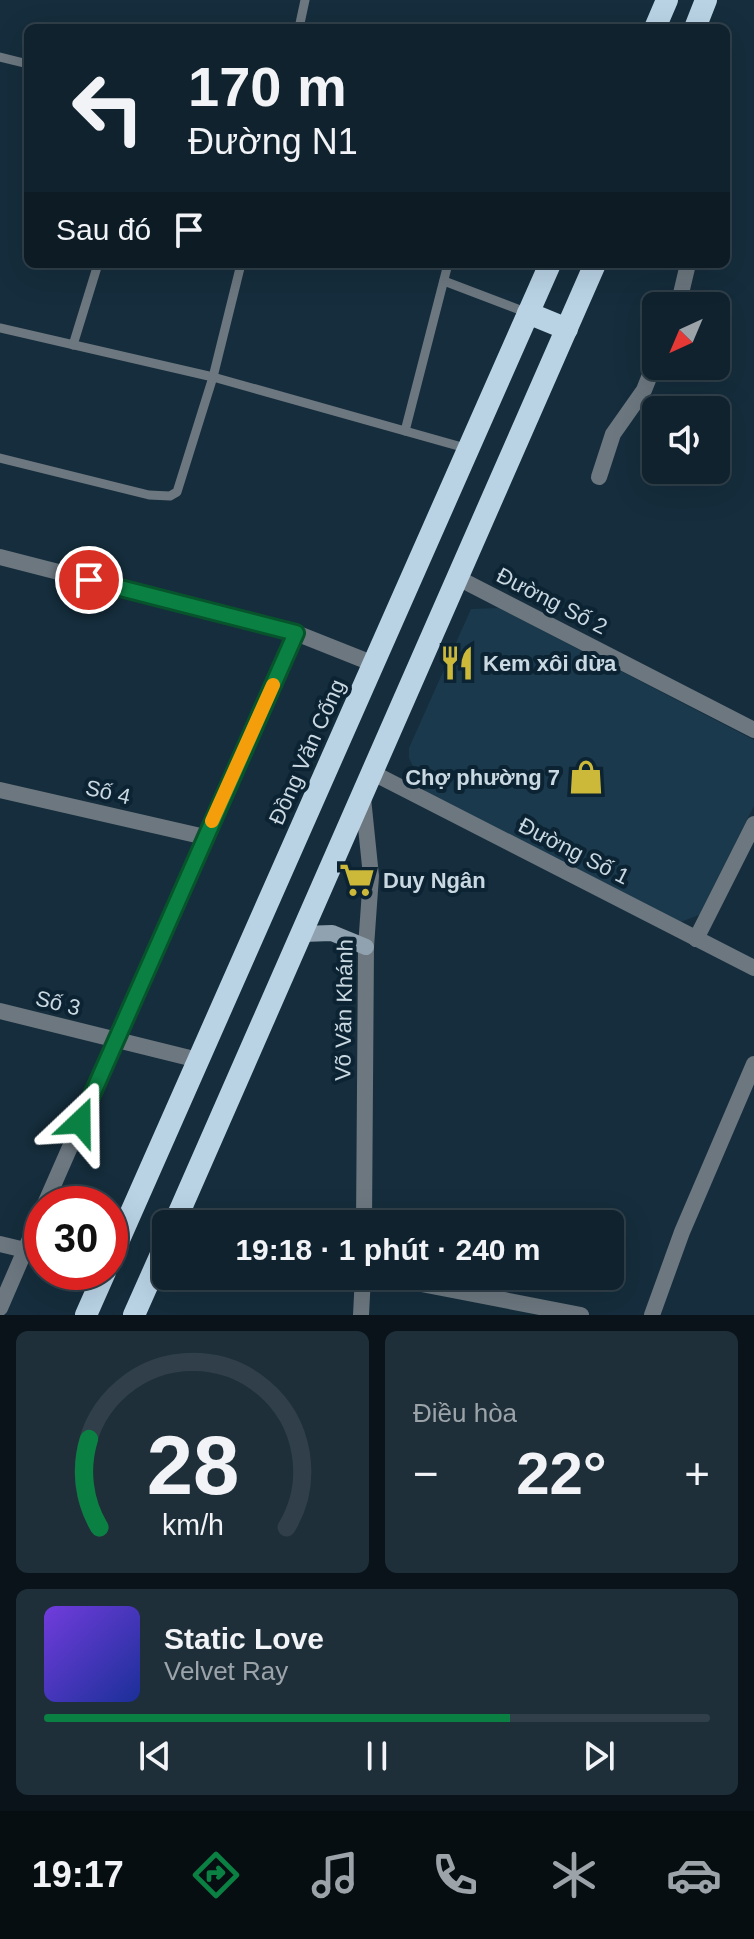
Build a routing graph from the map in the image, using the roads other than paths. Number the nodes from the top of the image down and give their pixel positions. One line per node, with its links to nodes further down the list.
1 (305, 0): 4 (lane)
2 (667, 0): 5 (highway)
3 (706, 0): 6 (highway)
4 (300, 24)
5 (657, 24)
6 (697, 24)
7 (0, 57): 8 (lane)
8 (24, 63)
9 (97, 268): 20 (lane)
10 (240, 268): 21 (lane)
11 (447, 268): 15 (lane)
12 (548, 268): 17 (highway, Đồng Văn Cống)
13 (593, 268): 19 (highway)
14 (687, 268): 16 (street)
15 (444, 281): 17 (lane); 23 (lane)
16 (681, 292)
17 (528, 313): 19 (highway); 24 (highway, Đồng Văn Cống)
18 (0, 328): 20 (lane)
19 (567, 329): 28 (highway)
20 (73, 345): 21 (lane)
21 (213, 377): 23 (lane); 25 (lane)
22 (648, 380): 26 (street)
23 (405, 431): 24 (lane)
24 (469, 449): 30 (highway, Đồng Văn Cống)
25 (0, 458)
26 (599, 477)
27 (0, 557): 29 (street)
28 (458, 578): 31 (street, Đường Số 2); 32 (highway)
29 (296, 633): 30 (street); 36 (street)
30 (374, 664): 43 (highway, Đồng Văn Cống)
31 (754, 730)
32 (373, 773): 34 (highway); 38 (street, Đường Số 1)
33 (0, 790): 36 (street, Số 4)
34 (363, 798): 37 (highway); 39 (street, Võ Văn Khánh)
35 (754, 824): 38 (street)
36 (205, 837): 42 (street)
37 (302, 934): 39 (main road); 46 (highway)
38 (696, 939): 40 (street, Đường Số 1)
39 (366, 947): 47 (street, Võ Văn Khánh)
40 (754, 968)
41 (0, 1011): 42 (street, Số 3)
42 (115, 1040): 43 (street, Số 3); 45 (street)
43 (198, 1060): 48 (highway, Đồng Văn Cống)
44 (754, 1064): 61 (street)
45 (53, 1186)
46 (180, 1210)
47 (364, 1210)
48 (128, 1219)
49 (0, 1244): 50 (street)
50 (24, 1250)
51 (24, 1252): 56 (street)
52 (152, 1274): 58 (highway)
53 (97, 1290): 57 (highway)
54 (362, 1290): 59 (street)
55 (452, 1290): 60 (street)
56 (0, 1308)
57 (86, 1315)
58 (134, 1315)
59 (361, 1315)
60 (581, 1315)
61 (652, 1315)

